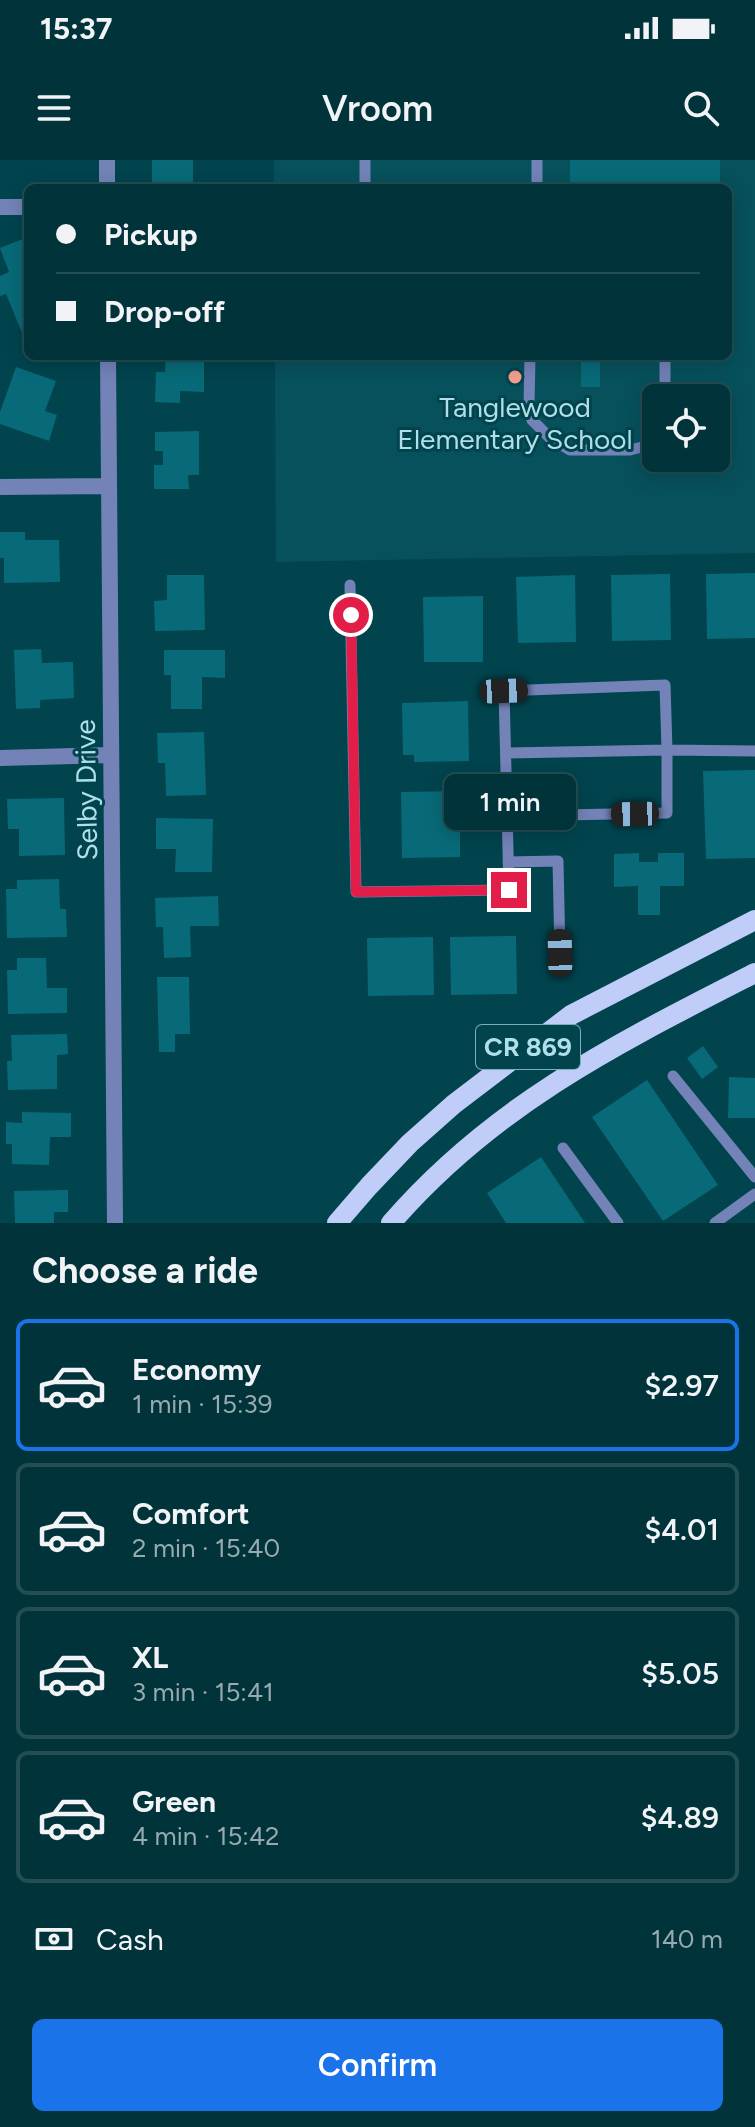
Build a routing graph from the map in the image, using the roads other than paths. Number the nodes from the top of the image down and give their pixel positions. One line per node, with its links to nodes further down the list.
1 (107, 160): 4 (street)
2 (365, 160): 5 (lane)
3 (537, 160): 6 (lane)
4 (107, 184)
5 (365, 184)
6 (537, 184)
7 (0, 207): 8 (street)
8 (24, 207)
9 (108, 360): 14 (street, Selby Drive)
10 (530, 360): 13 (lane)
11 (665, 361): 12 (lane)
12 (665, 384)
13 (642, 447)
14 (109, 486): 15 (street); 20 (street, Selby Drive)
15 (0, 487)
16 (350, 585): 23 (lane)
17 (667, 750): 18 (lane); 19 (lane); 19 (lane); 22 (lane)
18 (755, 751)
19 (506, 753): 22 (lane)
20 (111, 755): 21 (street); 31 (street, Selby Drive)
21 (0, 758)
22 (508, 816): 23 (lane)
23 (508, 862): 25 (lane)
24 (755, 920): 32 (main road, CR 869)
25 (560, 953)
26 (755, 973): 33 (main road, CR 869)
27 (673, 1076): 29 (lane)
28 (563, 1148): 34 (lane)
29 (755, 1177)
30 (755, 1194): 35 (lane)
31 (115, 1223)
32 (337, 1223)
33 (391, 1223)
34 (618, 1223)
35 (715, 1223)

